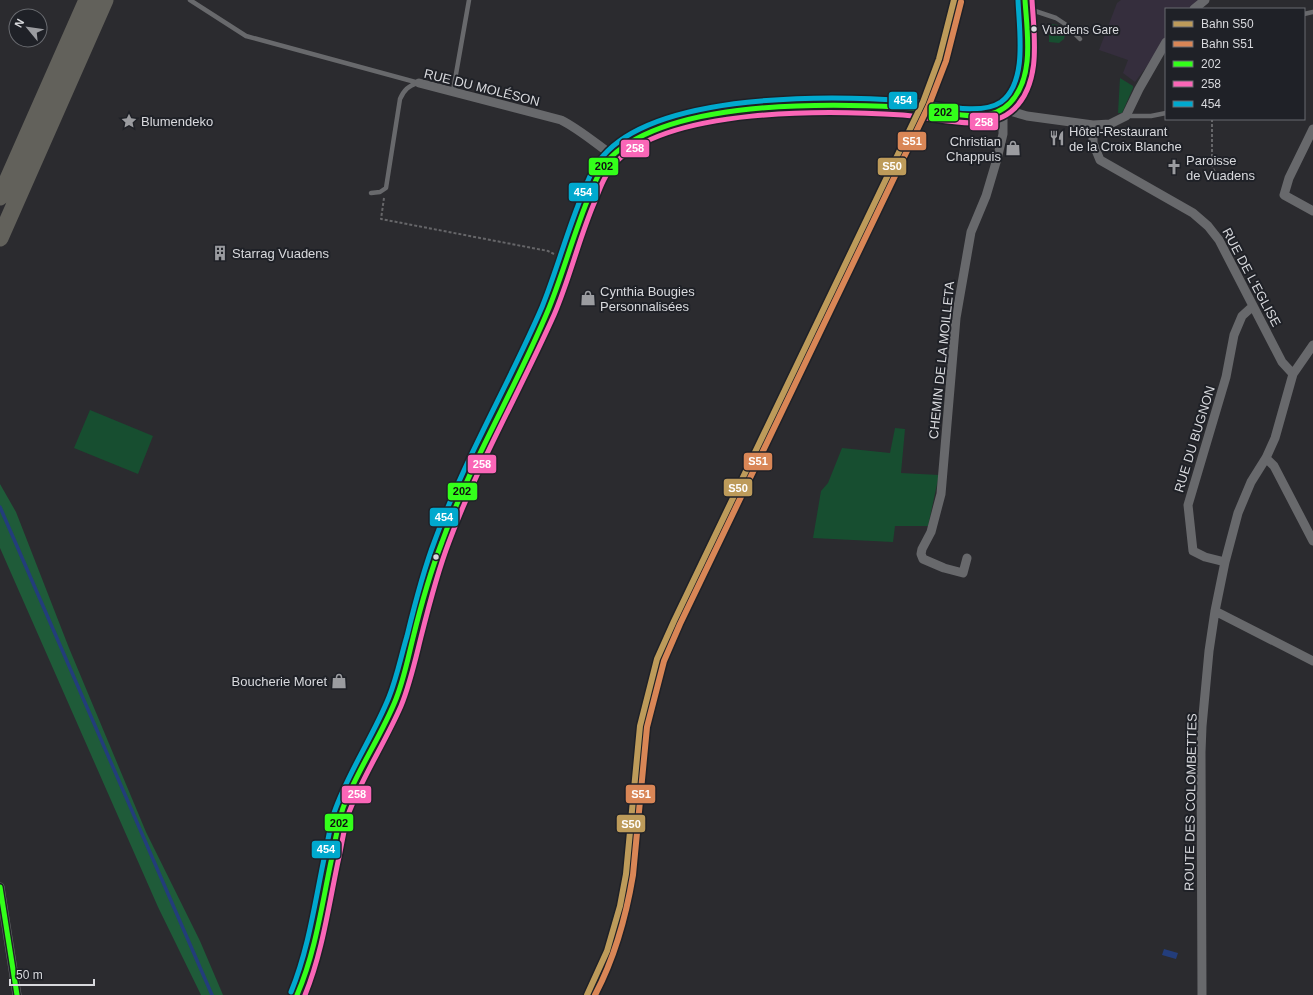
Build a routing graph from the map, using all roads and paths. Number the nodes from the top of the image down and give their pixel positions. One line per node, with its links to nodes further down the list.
1 (87, 0): 22 (highway)
2 (105, 0): 24 (highway)
3 (190, 0): 10 (lane)
4 (469, 0): 11 (lane)
5 (1205, 0): 7 (street)
6 (1025, 4): 8 (lane); 12 (main road)
7 (1195, 8)
8 (1080, 39)
9 (1165, 44): 14 (street)
10 (419, 83): 11 (street, RUE DU MOLÉSON); 20 (lane, RUE DU MOLÉSON)
11 (453, 91): 18 (street, RUE DU MOLÉSON)
12 (1003, 109): 16 (street); 18 (main road); 31 (street, CHEMIN DE LA MOILLETA)
13 (1165, 113): 14 (lane)
14 (1126, 116): 16 (street)
15 (1212, 120): 19 (path)
16 (1094, 125): 26 (street, RUE DE L'EGLISE)
17 (1313, 129): 23 (street)
18 (612, 155): 37 (main road)
19 (1215, 172)
20 (386, 188): 21 (lane); 25 (path)
21 (371, 193)
22 (0, 197)
23 (1313, 211)
24 (0, 238)
25 (555, 254)
26 (1253, 306): 28 (street, RUE DE L'EGLISE); 32 (street, RUE DU BUGNON)
27 (1313, 345): 28 (street, ROUTE DES COLOMBETTES)
28 (1293, 374): 29 (street, ROUTE DES COLOMBETTES)
29 (1266, 458): 30 (street); 32 (street, ROUTE DES COLOMBETTES)
30 (1313, 542)
31 (967, 558)
32 (1225, 562): 33 (street, ROUTE DES COLOMBETTES)
33 (1215, 611): 34 (street); 38 (street, ROUTE DES COLOMBETTES)
34 (1313, 661)
35 (0, 887): 36 (street)
36 (18, 995)
37 (297, 995)
38 (1202, 995)

